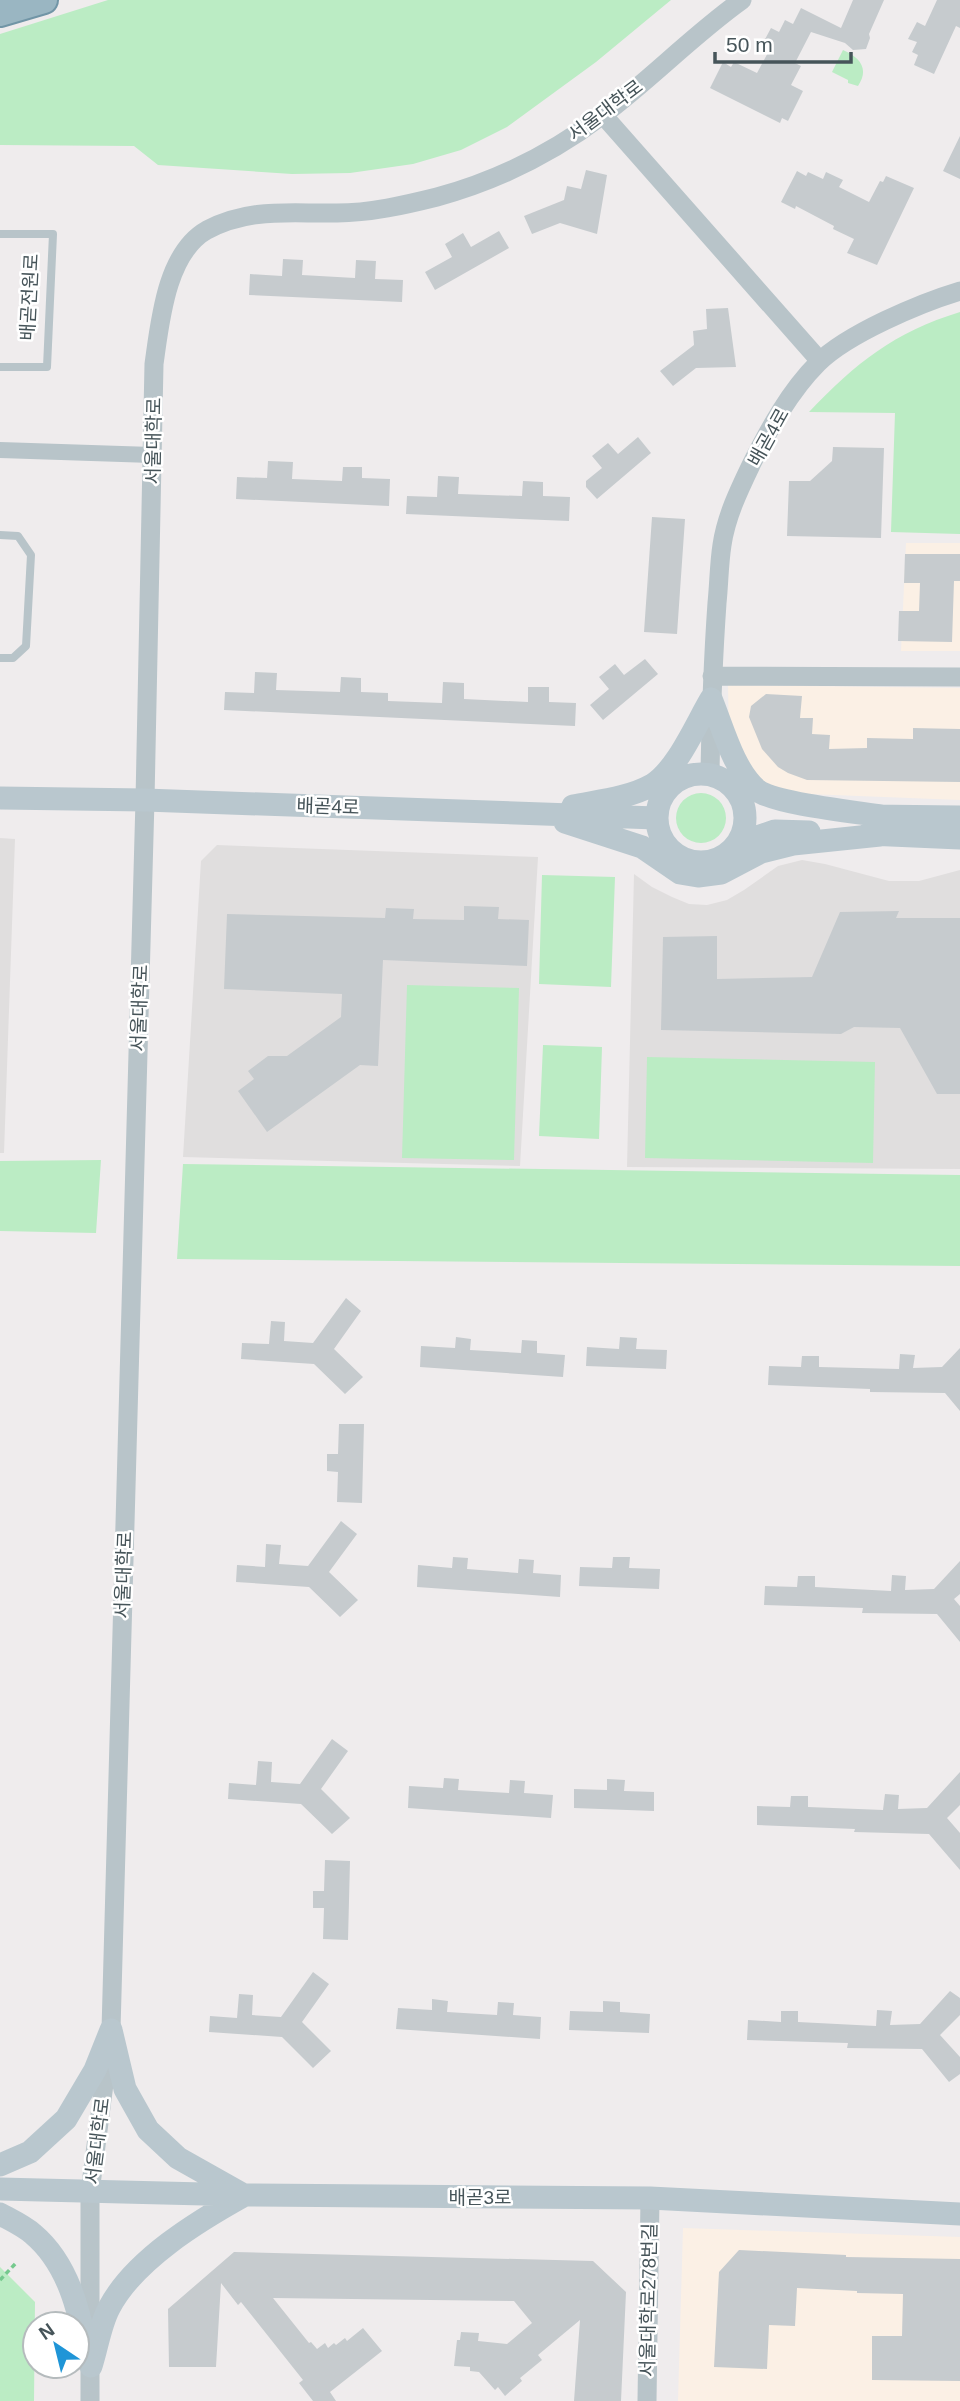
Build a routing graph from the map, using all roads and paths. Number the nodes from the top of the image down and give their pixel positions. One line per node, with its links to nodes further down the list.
1 (44, 0): 3 (highway)
2 (743, 0): 4 (street, 서울대학로)
3 (0, 13)
4 (603, 115): 7 (street); 10 (street, 서울대학로)
5 (0, 234): 8 (lane, 배곧전원로)
6 (960, 291): 7 (street, 배곧4로)
7 (820, 361): 14 (street, 배곧4로)
8 (0, 367)
9 (0, 450): 10 (street)
10 (152, 455): 17 (street, 서울대학로)
11 (0, 536): 12 (lane)
12 (0, 658)
13 (960, 677): 14 (street)
14 (712, 688): 15 (street, 배곧4로); 19 (main road); 22 (main road)
15 (710, 774): 18 (main road); 21 (main road)
16 (0, 797): 17 (main road, 배곧4로)
17 (145, 800): 19 (main road, 배곧4로); 25 (street, 서울대학로)
18 (742, 801): 22 (main road); 24 (main road)
19 (539, 814): 21 (main road, 배곧4로); 22 (main road)
20 (960, 817): 22 (main road)
21 (656, 818): 24 (main road)
22 (881, 826): 23 (main road); 24 (main road)
23 (960, 838)
24 (737, 844)
25 (111, 2029): 26 (main road); 28 (street, 서울대학로); 29 (main road)
26 (0, 2165)
27 (0, 2189): 28 (main road, 배곧3로)
28 (90, 2192): 29 (main road, 배곧3로); 36 (street, 서울대학로)
29 (245, 2195): 30 (main road, 배곧3로); 37 (main road)
30 (650, 2198): 32 (main road, 배곧3로); 40 (street, 서울대학로278번길)
31 (0, 2214): 35 (main road)
32 (960, 2214)
33 (16, 2263): 34 (path)
34 (0, 2280)
35 (77, 2310)
36 (91, 2310)
37 (91, 2365)
38 (91, 2380): 39 (street, 서울대학로)
39 (90, 2401)
40 (647, 2401)

